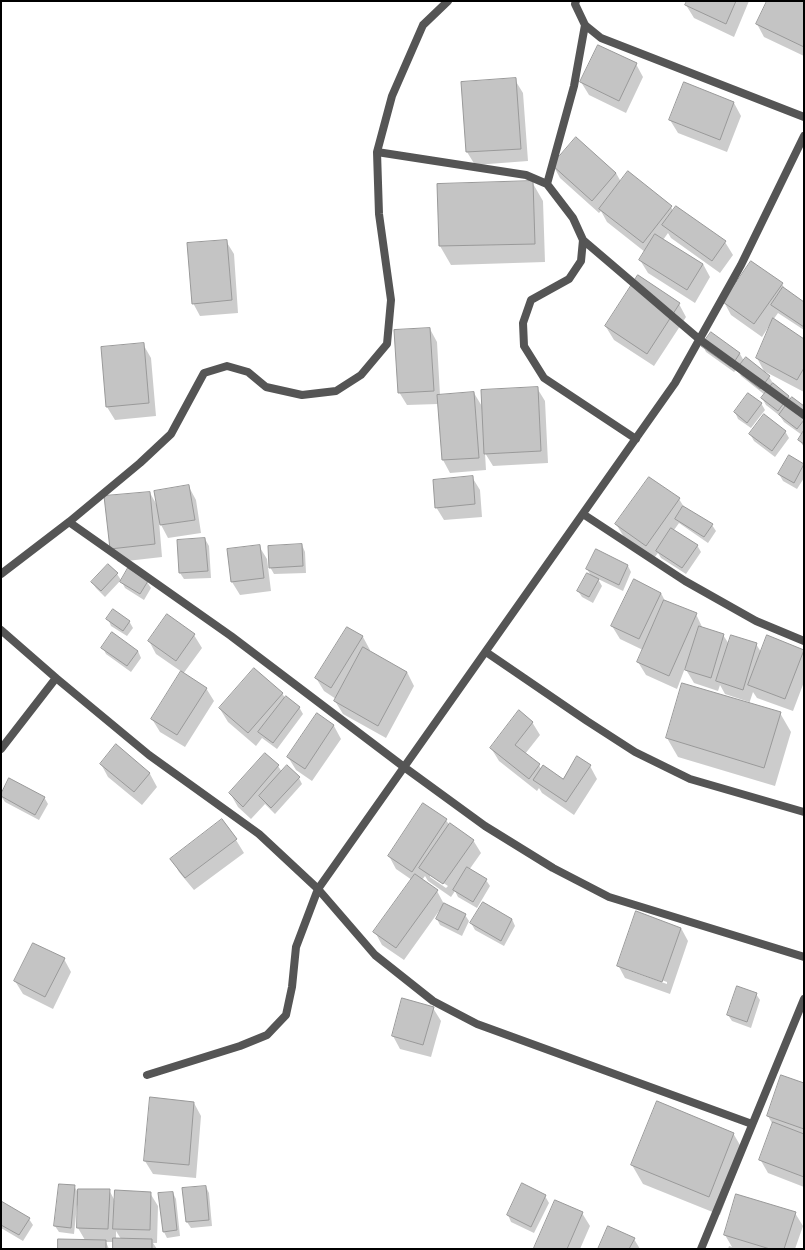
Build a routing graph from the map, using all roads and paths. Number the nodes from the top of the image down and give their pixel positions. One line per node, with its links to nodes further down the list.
1 (448, 1): 6 (street)
2 (576, 1): 3 (street)
3 (584, 24): 4 (street); 7 (street)
4 (804, 117)
5 (804, 136): 9 (street)
6 (377, 152): 7 (street); 13 (street)
7 (547, 184): 8 (street)
8 (583, 240): 9 (street); 11 (street)
9 (700, 339): 10 (street); 11 (street)
10 (804, 416)
11 (636, 439): 12 (street)
12 (583, 514): 16 (street); 17 (street)
13 (69, 522): 14 (street); 20 (street)
14 (1, 574)
15 (1, 630): 18 (street)
16 (804, 641)
17 (486, 652): 20 (street); 21 (street)
18 (56, 678): 19 (street); 22 (street)
19 (1, 749)
20 (404, 768): 22 (street); 23 (street)
21 (804, 812)
22 (318, 889): 25 (street); 26 (street)
23 (804, 957)
24 (804, 999): 26 (street)
25 (147, 1075)
26 (752, 1124): 27 (street)
27 (701, 1249)

